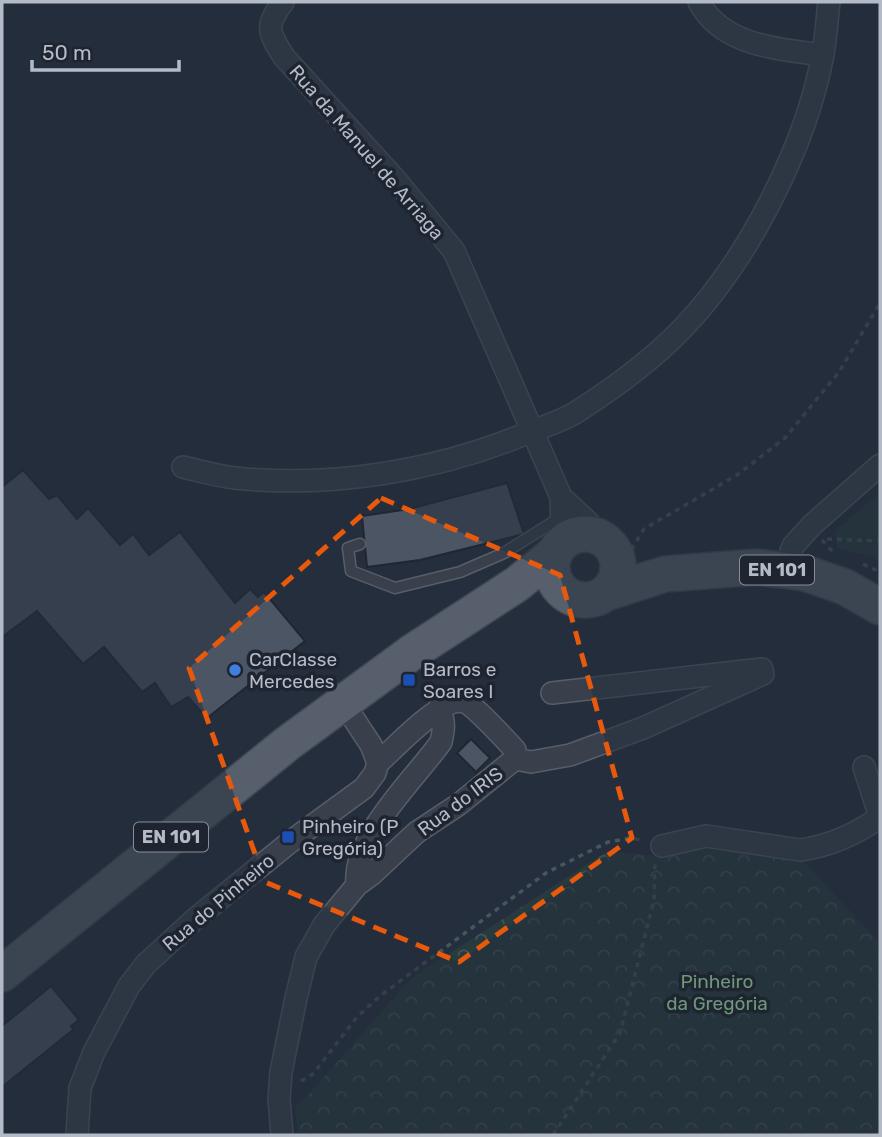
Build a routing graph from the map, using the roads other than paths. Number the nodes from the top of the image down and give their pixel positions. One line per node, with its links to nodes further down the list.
1 (284, 2): 5 (street, Rua da Manuel de Arriaga)
2 (699, 2): 4 (street)
3 (829, 2): 4 (street)
4 (823, 55): 5 (street)
5 (531, 432): 7 (street); 8 (street, Rua da Manuel de Arriaga)
6 (880, 465): 11 (street)
7 (183, 467)
8 (559, 528): 9 (lane); 10 (main road, EN 101); 14 (main road); 16 (main road, EN 101)
9 (360, 544)
10 (614, 551): 12 (main road, EN 101); 13 (main road)
11 (784, 571): 12 (main road, EN 101); 15 (main road, EN 101)
12 (665, 574): 13 (main road, EN 101)
13 (606, 593): 14 (main road, EN 101)
14 (566, 595): 16 (main road, EN 101)
15 (880, 607)
16 (411, 653): 18 (main road, EN 101)
17 (552, 693): 20 (street)
18 (344, 704): 21 (street); 26 (main road, EN 101)
19 (439, 708): 20 (street, Rua do IRIS); 21 (street); 25 (street, Rua do IRIS)
20 (515, 759): 25 (street, Rua do IRIS)
21 (379, 762): 27 (street, Rua do Pinheiro)
22 (864, 767): 23 (street)
23 (880, 817): 24 (street)
24 (662, 846)
25 (357, 885): 28 (street, Rua do IRIS)
26 (2, 974)
27 (77, 1135)
28 (282, 1135)

